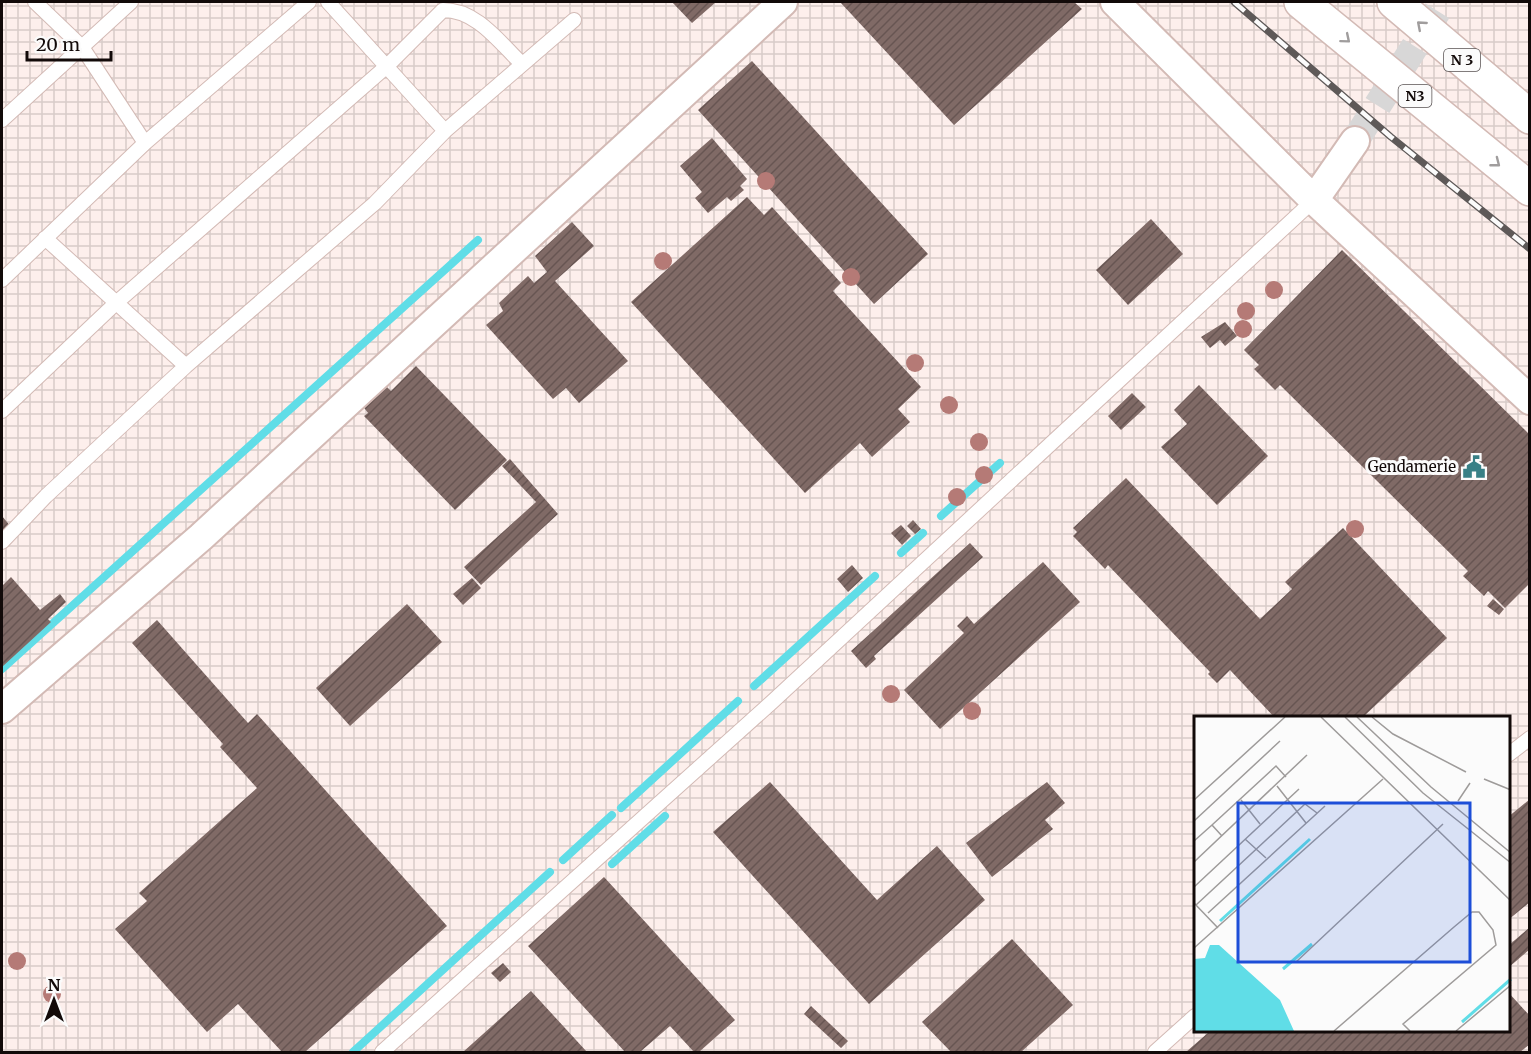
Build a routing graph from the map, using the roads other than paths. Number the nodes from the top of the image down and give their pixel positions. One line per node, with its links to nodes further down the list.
1 (35, 2): 10 (lane)
2 (131, 2): 10 (lane)
3 (309, 2): 17 (lane)
4 (328, 2): 12 (lane)
5 (783, 2): 27 (street)
6 (1115, 2): 19 (street)
7 (1301, 2): 18 (highway, N3, one-way to 18)
8 (1394, 2): 13 (highway, N 3, one-way to 8)
9 (574, 20): 11 (lane)
10 (81, 47): 14 (lane); 17 (lane)
11 (522, 64): 12 (lane); 15 (lane)
12 (387, 66): 15 (lane); 22 (lane)
13 (1530, 117)
14 (2, 120)
15 (445, 131): 23 (lane)
16 (1355, 141): 19 (street)
17 (145, 143): 20 (lane)
18 (1530, 189)
19 (1314, 200): 24 (street); 31 (lane)
20 (45, 238): 21 (lane); 22 (lane)
21 (2, 280)
22 (116, 303): 23 (lane); 25 (lane)
23 (186, 366): 26 (lane)
24 (1530, 400)
25 (2, 411)
26 (2, 542)
27 (2, 709)
28 (1530, 738): 29 (lane)
29 (1510, 754)
30 (1194, 1017): 32 (lane)
31 (382, 1053)
32 (1155, 1053)

